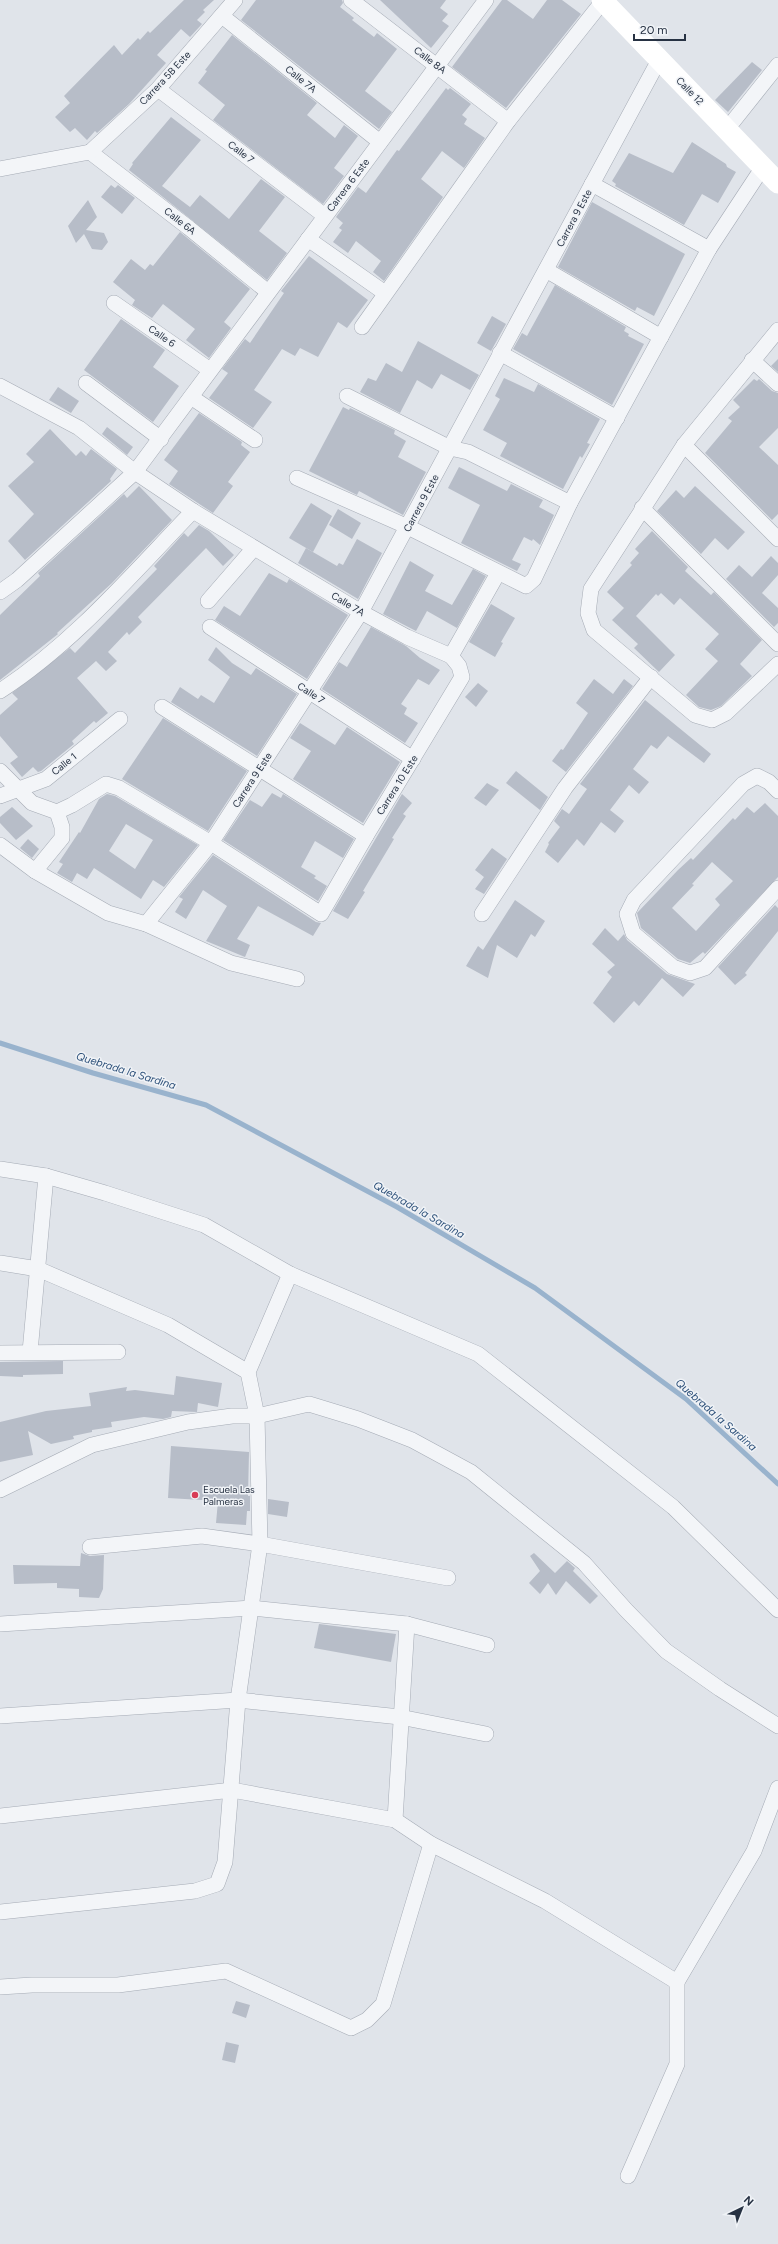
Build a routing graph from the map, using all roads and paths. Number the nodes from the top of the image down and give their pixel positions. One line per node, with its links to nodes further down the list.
1 (235, 0): 5 (street, Carrera 5B Este)
2 (351, 0): 8 (street, Calle 8A)
3 (486, 0): 8 (street, Carrera 6 Este)
4 (603, 1): 6 (main road, Calle 12); 10 (street)
5 (222, 16): 9 (street, Carrera 5B Este); 12 (street, Calle 7A)
6 (659, 60): 11 (main road, Calle 12); 17 (street, Carrera 9 Este)
7 (778, 65): 11 (street)
8 (437, 66): 10 (street, Calle 8A); 12 (street, Carrera 6 Este)
9 (158, 88): 13 (street, Carrera 5B Este); 18 (street, Calle 7)
10 (508, 121): 23 (street)
11 (727, 130): 14 (main road, Calle 12)
12 (380, 142): 18 (street, Carrera 6 Este)
13 (90, 152): 15 (street); 22 (street, Calle 6A)
14 (763, 167): 16 (main road, Calle 12); 20 (street)
15 (0, 169)
16 (778, 183)
17 (592, 184): 20 (street); 21 (street, Carrera 9 Este)
18 (325, 216): 19 (street, Carrera 6 Este)
19 (308, 239): 22 (street, Carrera 6 Este); 23 (street)
20 (709, 249): 27 (street)
21 (546, 270): 27 (street); 28 (street, Carrera 9 Este)
22 (268, 292): 30 (street, Carrera 6 Este)
23 (385, 293): 25 (street)
24 (114, 302): 30 (street, Calle 6)
25 (362, 328)
26 (778, 330): 29 (street)
27 (661, 337): 36 (street)
28 (500, 354): 36 (street); 40 (street, Carrera 9 Este)
29 (752, 360): 32 (street); 39 (street)
30 (210, 370): 35 (street, Carrera 6 Este)
31 (86, 383): 37 (street)
32 (778, 384)
33 (0, 386): 41 (street, Calle 7A)
34 (347, 396): 40 (street)
35 (191, 397): 37 (street, Carrera 6 Este); 38 (street)
36 (617, 418): 43 (street)
37 (161, 439): 41 (street, Carrera 6 Este)
38 (255, 440)
39 (684, 445): 44 (street); 47 (street)
40 (450, 448): 43 (street); 46 (street, Carrera 9 Este)
41 (135, 472): 45 (street, Calle 7A); 50 (street, Carrera 6 Este)
42 (297, 478): 46 (street)
43 (570, 503): 49 (street)
44 (642, 508): 54 (street); 57 (street)
45 (193, 511): 48 (street, Calle 7A); 58 (street)
46 (408, 527): 49 (street); 52 (street, Carrera 9 Este)
47 (778, 539)
48 (252, 546): 51 (street); 52 (street, Calle 7A)
49 (498, 573): 55 (street)
50 (0, 592)
51 (208, 601)
52 (361, 612): 55 (street, Calle 7A); 59 (street, Carrera 9 Este)
53 (210, 627): 59 (street, Calle 7)
54 (778, 644)
55 (451, 656): 62 (street, Carrera 10 Este)
56 (778, 664): 57 (street)
57 (651, 677): 74 (street)
58 (0, 691)
59 (309, 692): 62 (street, Calle 7); 63 (street, Carrera 9 Este)
60 (162, 707): 63 (street)
61 (120, 719): 65 (street, Calle 1)
62 (413, 759): 69 (street, Carrera 10 Este)
63 (260, 769): 69 (street); 70 (street, Carrera 9 Este)
64 (0, 771): 65 (street)
65 (18, 789): 67 (street, Calle 1); 68 (street)
66 (778, 791): 73 (street)
67 (0, 796)
68 (57, 812): 70 (street); 72 (street)
69 (366, 836): 70 (street, Carrera 10 Este)
70 (211, 843): 75 (street, Carrera 9 Este)
71 (0, 845): 72 (street)
72 (35, 871): 75 (street)
73 (778, 888)
74 (482, 914)
75 (146, 924): 76 (street)
76 (298, 979)
77 (0, 1169): 78 (street)
78 (46, 1176): 80 (street); 81 (street)
79 (0, 1263): 80 (street)
80 (38, 1269): 82 (street); 85 (street)
81 (290, 1274): 85 (street); 92 (street)
82 (30, 1352): 83 (street); 84 (street)
83 (118, 1352)
84 (0, 1353)
85 (248, 1372): 86 (street)
86 (257, 1416): 87 (street); 88 (street); 99 (street)
87 (0, 1490)
88 (260, 1544): 89 (street); 90 (street); 91 (street)
89 (90, 1547)
90 (448, 1578)
91 (252, 1608): 93 (street); 94 (street); 96 (street)
92 (778, 1610)
93 (0, 1624)
94 (407, 1624): 95 (street); 98 (street)
95 (487, 1645)
96 (238, 1700): 97 (street); 98 (street); 102 (street)
97 (0, 1716)
98 (400, 1717): 100 (street); 104 (street)
99 (778, 1726)
100 (486, 1734)
101 (778, 1788): 107 (street)
102 (232, 1790): 103 (street); 104 (street); 106 (street)
103 (0, 1816)
104 (395, 1820): 105 (street)
105 (431, 1844): 107 (street); 108 (street)
106 (0, 1912)
107 (677, 1982): 109 (street)
108 (0, 1987)
109 (628, 2176)

